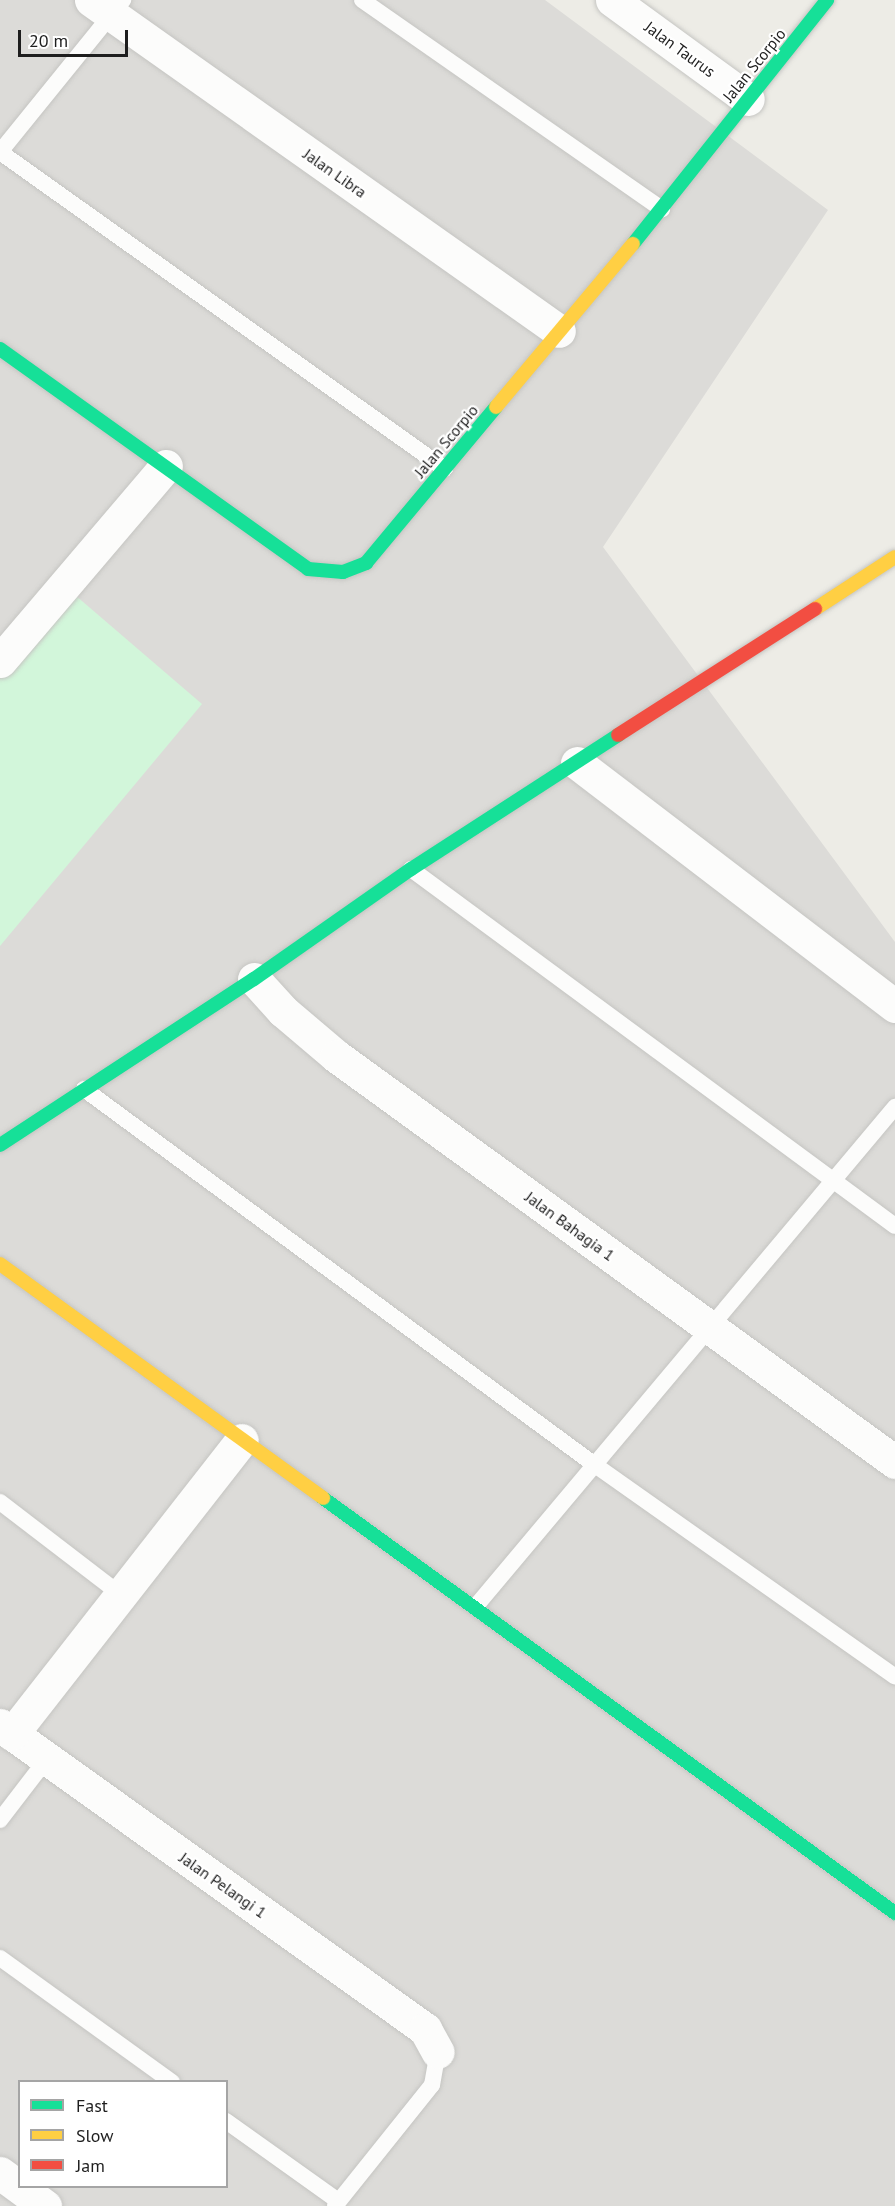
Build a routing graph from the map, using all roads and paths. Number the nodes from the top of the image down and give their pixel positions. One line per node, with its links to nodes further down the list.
1 (362, 0): 7 (lane)
2 (612, 0): 5 (street, Jalan Taurus)
3 (827, 0): 5 (street, Jalan Scorpio)
4 (108, 5): 6 (lane); 8 (street, Jalan Libra)
5 (748, 99): 7 (street, Jalan Scorpio)
6 (0, 152): 11 (lane)
7 (662, 209): 8 (street, Jalan Scorpio)
8 (559, 331): 11 (street, Jalan Scorpio)
9 (0, 349): 10 (street, Jalan Scorpio)
10 (166, 466): 11 (street, Jalan Scorpio); 13 (street)
11 (446, 469)
12 (895, 557): 14 (street)
13 (0, 661)
14 (577, 763): 15 (street); 17 (street)
15 (411, 869): 16 (street); 21 (lane)
16 (254, 979): 18 (street); 24 (street, Jalan Bahagia 1)
17 (895, 1006)
18 (84, 1089): 20 (street); 27 (lane)
19 (895, 1107): 21 (lane)
20 (0, 1145)
21 (833, 1181): 22 (lane); 24 (lane)
22 (895, 1226)
23 (0, 1264): 25 (street)
24 (710, 1328): 26 (street, Jalan Bahagia 1); 27 (lane)
25 (242, 1440): 29 (street); 30 (street)
26 (895, 1462)
27 (595, 1465): 30 (lane); 31 (lane)
28 (0, 1502): 29 (lane)
29 (121, 1594): 32 (street)
30 (476, 1606): 35 (street)
31 (895, 1677)
32 (6, 1729): 33 (street, Jalan Pelangi 1)
33 (46, 1760): 34 (lane); 37 (street, Jalan Pelangi 1)
34 (0, 1820)
35 (895, 1913)
36 (0, 1958): 38 (lane)
37 (438, 2052): 43 (lane)
38 (169, 2080)
39 (228, 2123): 43 (lane)
40 (0, 2173): 41 (street)
41 (18, 2186)
42 (20, 2188): 44 (street)
43 (336, 2204)
44 (45, 2206)

